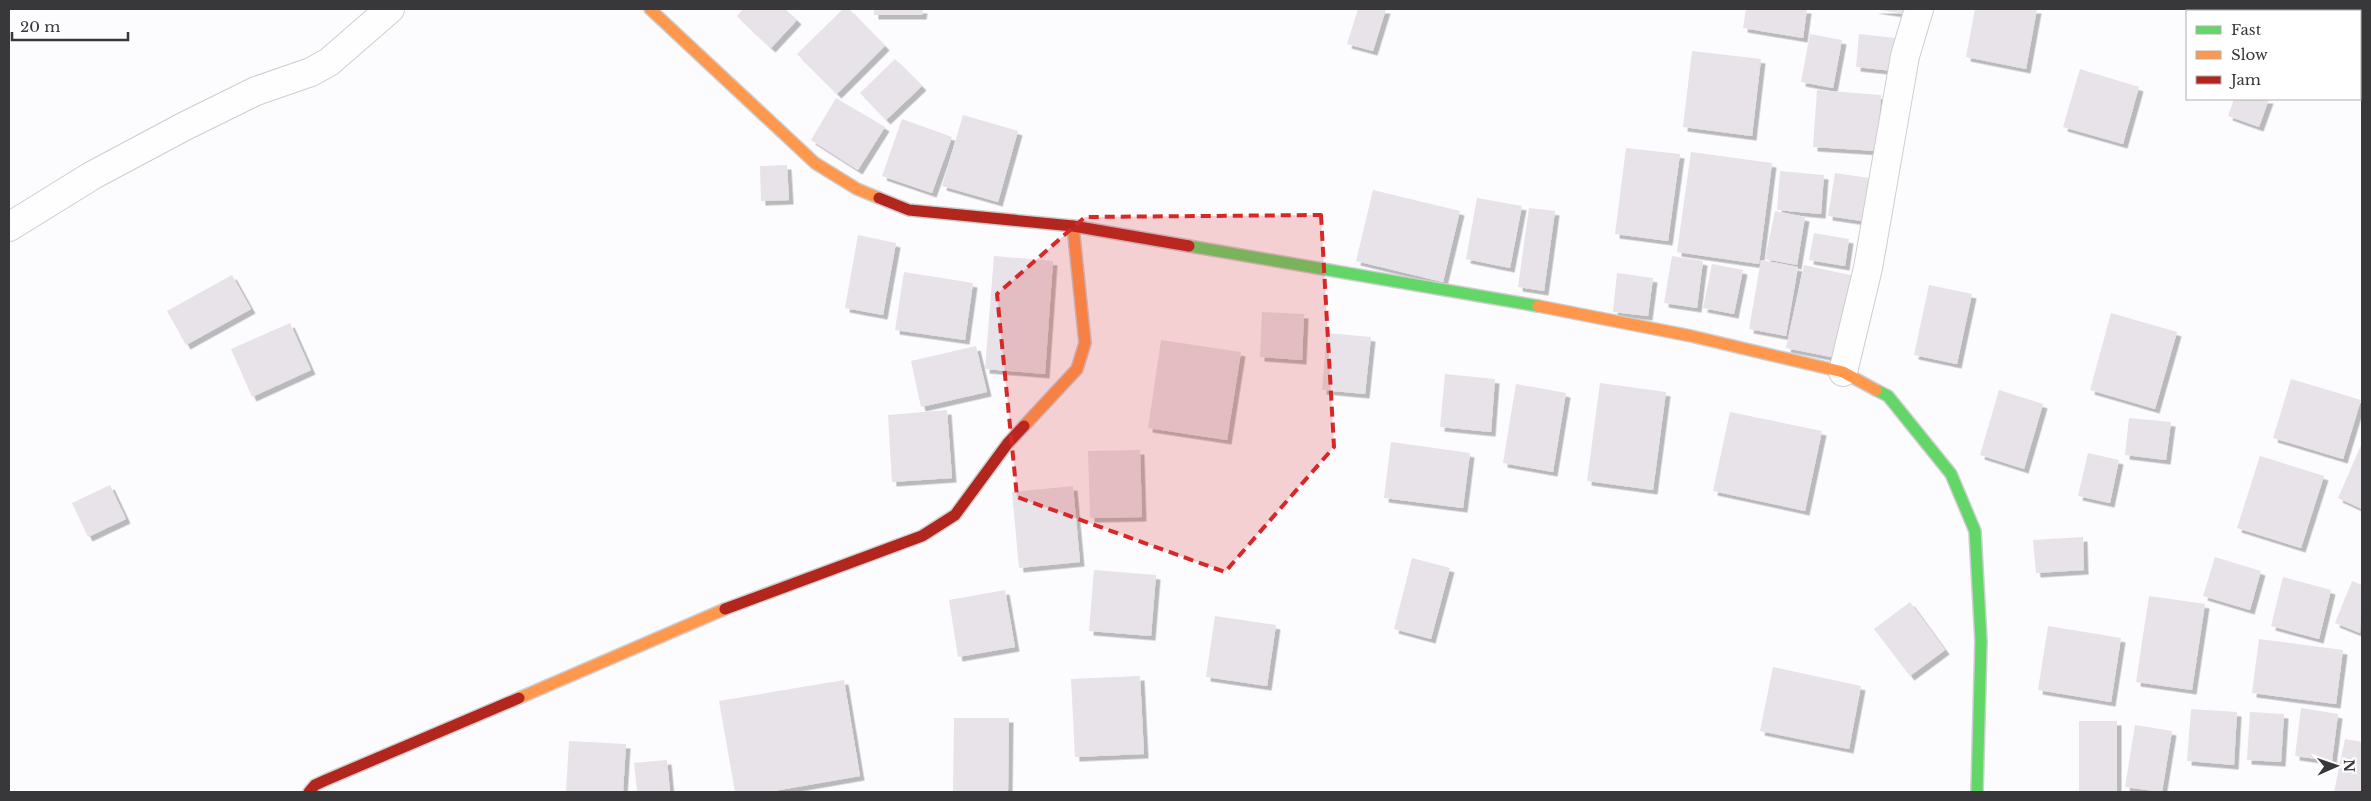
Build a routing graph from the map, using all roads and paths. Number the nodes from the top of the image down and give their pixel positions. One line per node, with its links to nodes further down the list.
1 (390, 9): 5 (street)
2 (650, 9): 4 (street)
3 (1919, 9): 6 (street)
4 (1073, 226): 6 (street); 7 (street)
5 (9, 227)
6 (1843, 372): 8 (street)
7 (309, 792)
8 (1977, 792)

